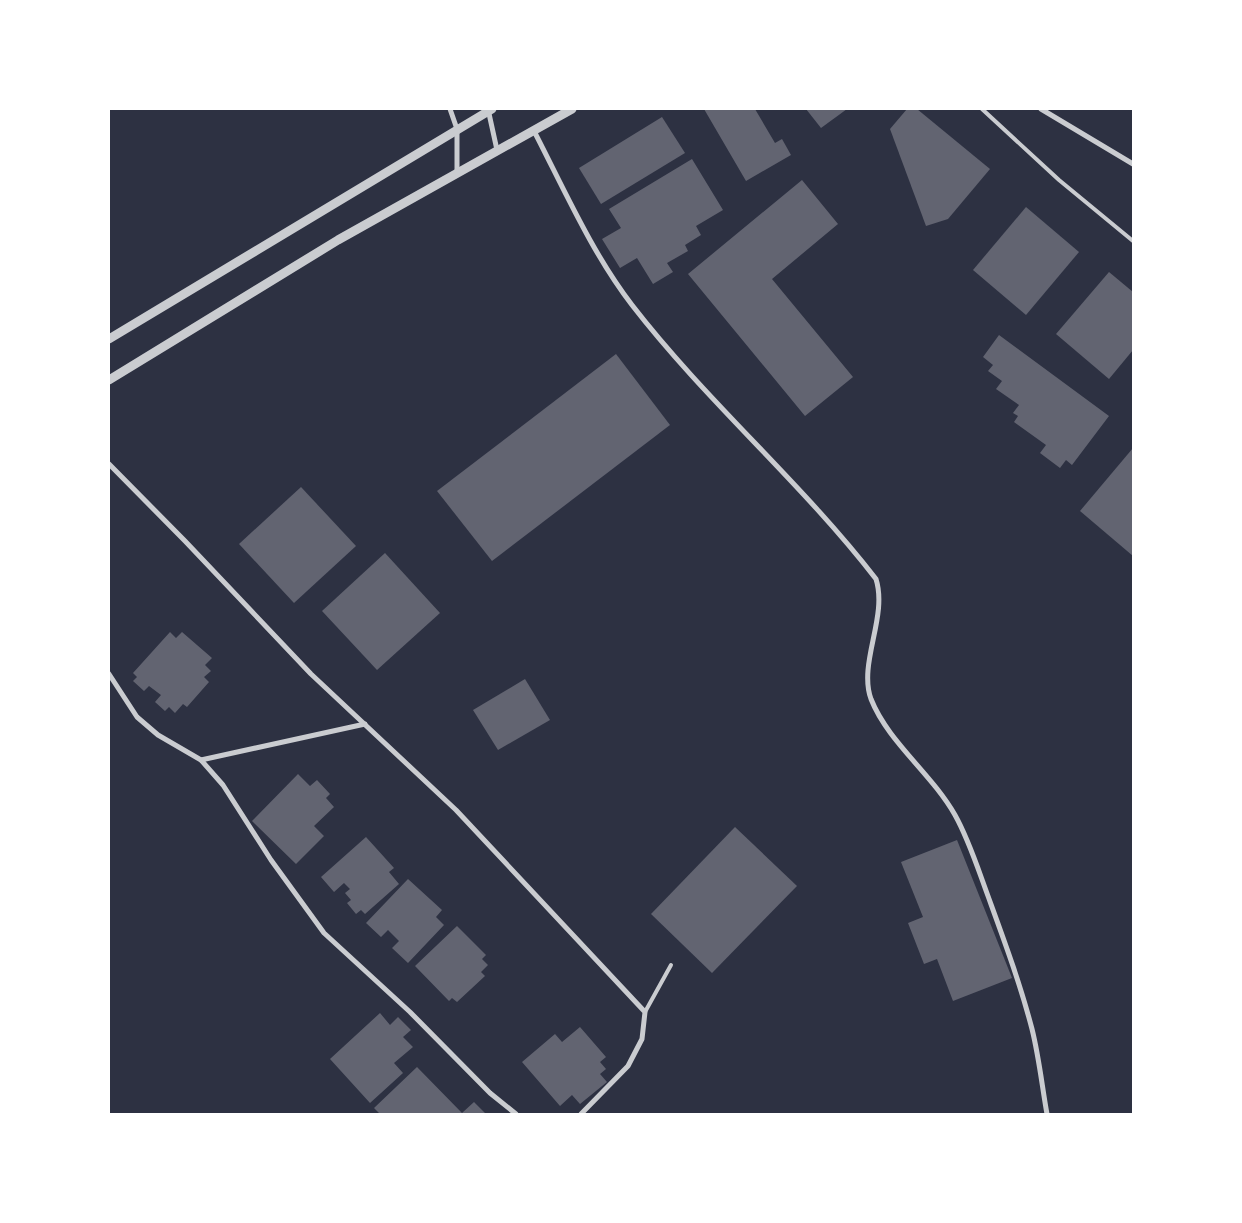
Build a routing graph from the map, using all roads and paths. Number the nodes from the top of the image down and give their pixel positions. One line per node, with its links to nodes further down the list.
1 (450, 109): 6 (street)
2 (490, 109): 6 (street); 8 (street)
3 (572, 109): 7 (street)
4 (982, 109): 11 (lane)
5 (1041, 109): 9 (street)
6 (457, 129): 10 (street); 12 (street)
7 (534, 131): 8 (street); 22 (street)
8 (497, 150): 10 (street)
9 (1133, 164)
10 (457, 172): 13 (street)
11 (1133, 241)
12 (109, 339)
13 (109, 380)
14 (109, 464): 16 (street)
15 (109, 674): 17 (street)
16 (364, 724): 17 (street); 19 (street)
17 (200, 760): 20 (street)
18 (671, 965): 19 (lane)
19 (645, 1012): 21 (street)
20 (516, 1114)
21 (581, 1114)
22 (1048, 1114)

